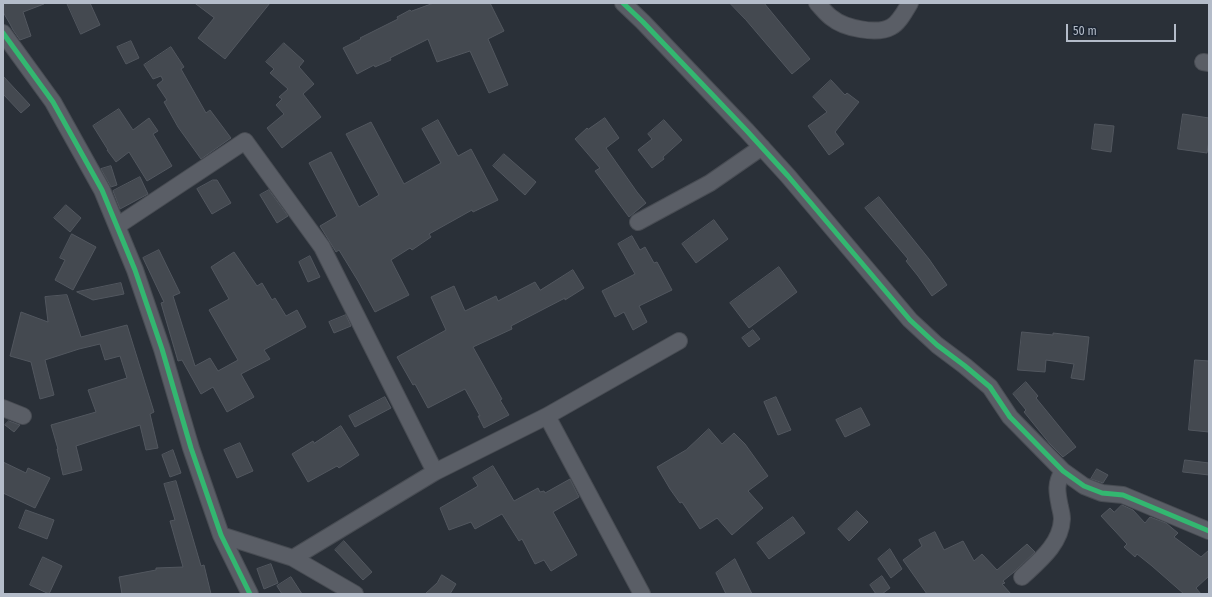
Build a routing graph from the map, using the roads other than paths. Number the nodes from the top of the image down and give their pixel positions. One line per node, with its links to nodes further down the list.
1 (623, 3): 5 (street)
2 (817, 3): 3 (street)
3 (910, 3)
4 (3, 34): 7 (street)
5 (762, 147): 6 (street); 12 (street)
6 (638, 222)
7 (117, 226): 13 (street); 15 (street)
8 (679, 341): 11 (street)
9 (3, 408): 10 (street)
10 (22, 416)
11 (546, 416): 13 (street); 20 (street)
12 (1063, 471): 14 (street); 17 (street)
13 (435, 472): 16 (street)
14 (1209, 531)
15 (221, 535): 16 (street); 18 (street)
16 (293, 558): 19 (street)
17 (1022, 577)
18 (250, 594)
19 (355, 594)
20 (642, 594)

